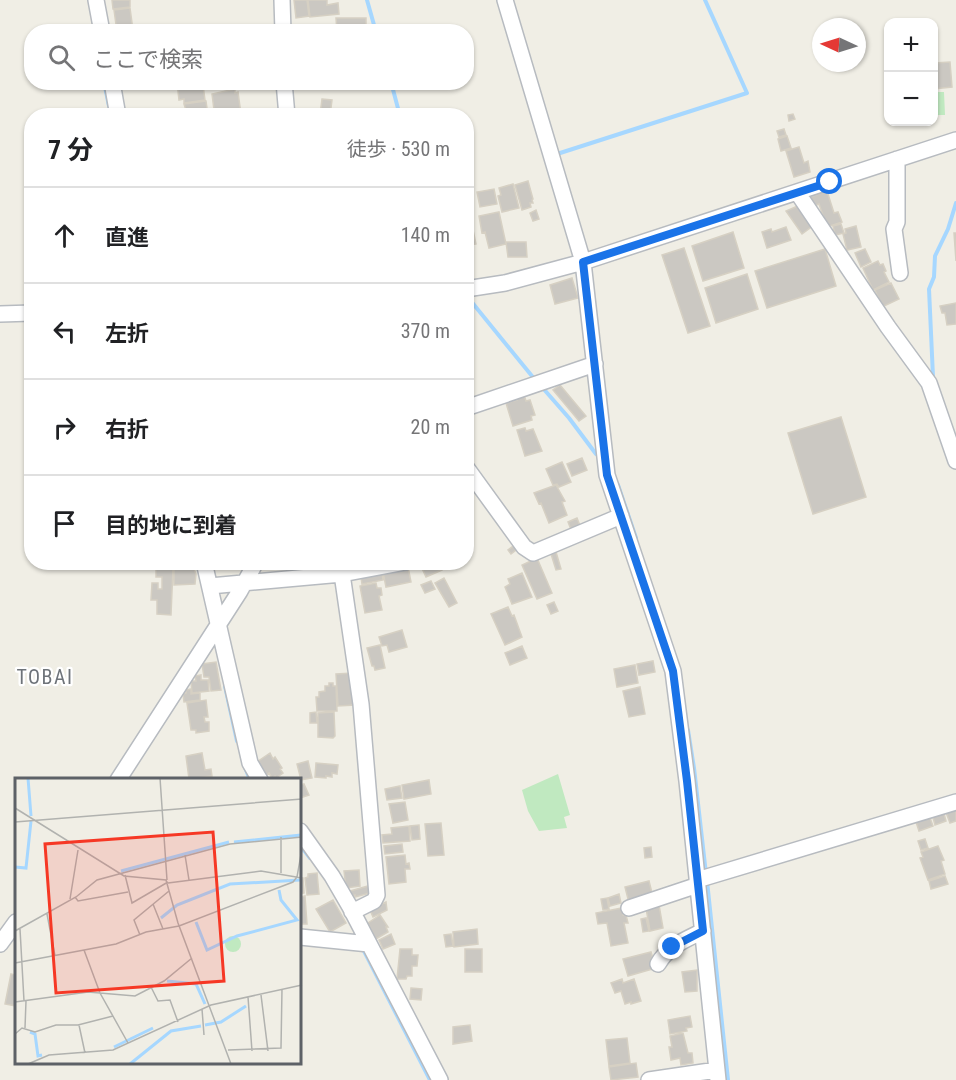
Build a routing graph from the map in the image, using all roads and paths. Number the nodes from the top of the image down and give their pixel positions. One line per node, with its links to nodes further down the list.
1 (96, 0): 4 (street)
2 (282, 0): 5 (street)
3 (505, 0): 13 (street)
4 (100, 24)
5 (283, 24)
6 (113, 90): 8 (street)
7 (284, 90): 9 (street)
8 (117, 108)
9 (286, 108)
10 (956, 140): 11 (street)
11 (897, 159): 12 (street); 14 (street)
12 (797, 192): 13 (street); 20 (street)
13 (583, 262): 15 (street); 18 (street)
14 (900, 273)
15 (474, 288)
16 (0, 314): 17 (street)
17 (24, 314)
18 (595, 364): 19 (street); 22 (street)
19 (474, 405)
20 (956, 461)
21 (474, 477): 22 (street)
22 (621, 516): 34 (street)
23 (206, 570): 28 (street)
24 (252, 570): 27 (street)
25 (363, 570): 26 (street)
26 (342, 574): 27 (street); 36 (street)
27 (244, 584): 28 (street); 29 (street)
28 (210, 586): 29 (street)
29 (219, 624): 30 (street); 31 (street)
30 (119, 778)
31 (259, 778)
32 (956, 802): 34 (street)
33 (302, 834): 36 (street)
34 (698, 883): 35 (street); 38 (street)
35 (629, 908)
36 (352, 912): 41 (street)
37 (15, 923): 40 (street)
38 (703, 931): 42 (street); 43 (street)
39 (302, 937): 41 (street)
40 (0, 944)
41 (369, 944): 44 (street)
42 (658, 964)
43 (718, 1075): 45 (street)
44 (440, 1080)
45 (650, 1080)

